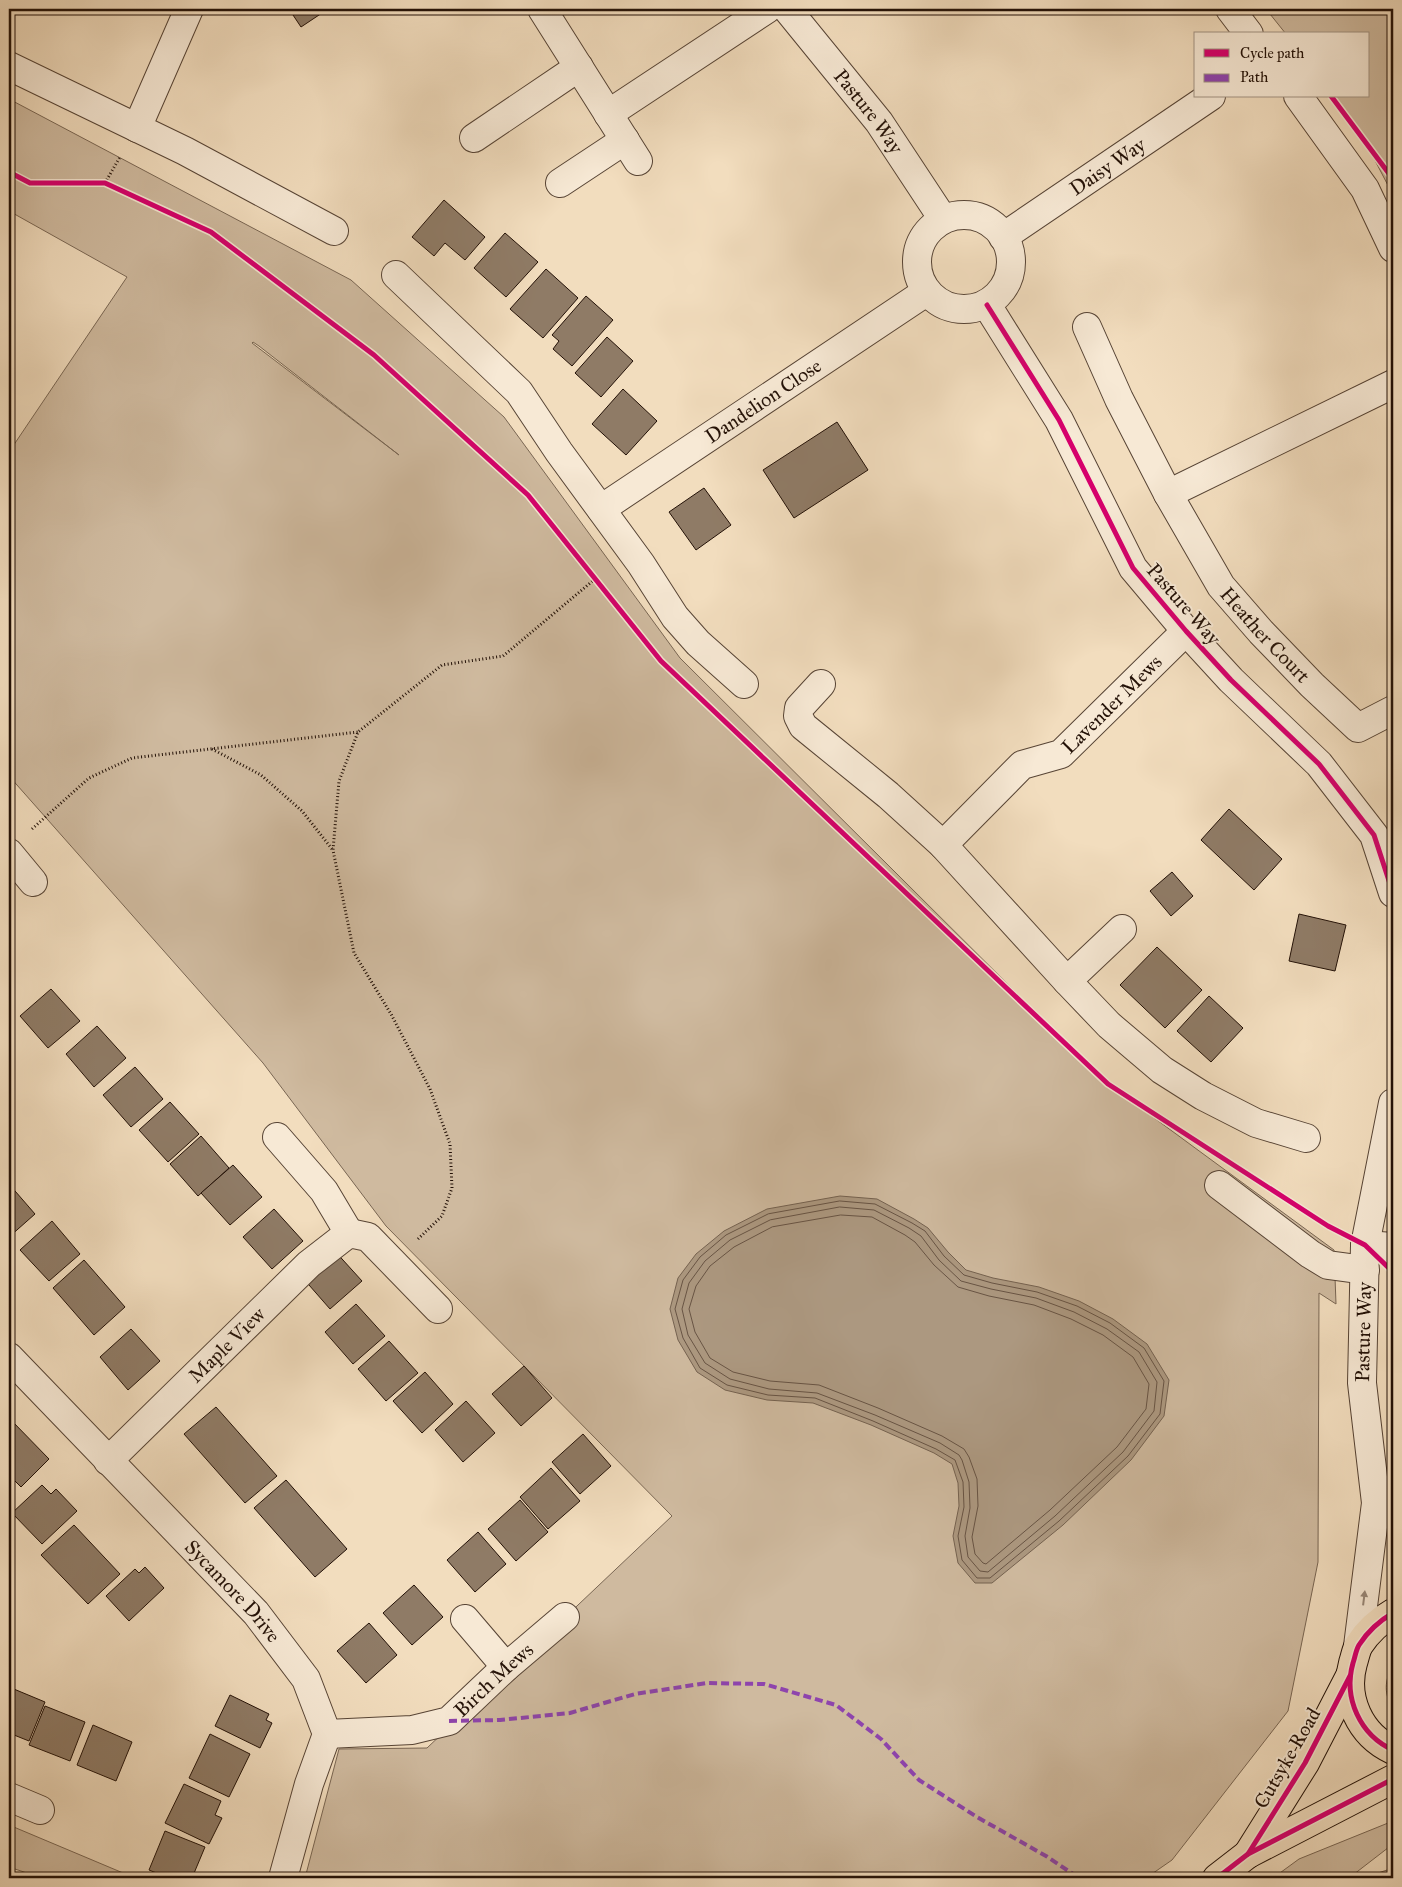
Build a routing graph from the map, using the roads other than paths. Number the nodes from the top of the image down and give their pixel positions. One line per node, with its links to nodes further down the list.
1 (189, 9): 12 (street)
2 (542, 9): 8 (street)
3 (767, 9): 11 (street)
4 (787, 9): 15 (street, Pasture Way)
5 (1230, 9): 6 (street)
6 (1247, 32)
7 (9, 66): 12 (street)
8 (579, 67): 11 (street); 13 (street)
9 (1208, 98): 17 (street, Daisy Way)
10 (1303, 102): 18 (street)
11 (608, 114): 14 (street)
12 (137, 128): 16 (street)
13 (474, 138)
14 (560, 183)
15 (943, 219): 17 (street); 20 (street)
16 (334, 231)
17 (1003, 237): 21 (street)
18 (1393, 248)
19 (396, 275): 25 (street)
20 (926, 292): 21 (street); 25 (street, Dandelion Close)
21 (987, 305): 26 (street, Pasture Way)
22 (1087, 327): 24 (street, Heather Court)
23 (1393, 384): 24 (street)
24 (1168, 494): 29 (street, Heather Court)
25 (601, 509): 27 (street)
26 (1186, 631): 30 (street, Lavender Mews); 33 (street, Pasture Way)
27 (744, 684)
28 (821, 684): 30 (street)
29 (1393, 710)
30 (943, 846): 35 (street)
31 (9, 853): 32 (street)
32 (34, 882)
33 (1393, 894)
34 (1122, 929): 35 (street)
35 (1067, 981): 38 (street)
36 (1393, 1103): 42 (street, Pasture Way)
37 (276, 1137): 40 (street)
38 (1306, 1138)
39 (1218, 1185): 42 (street)
40 (349, 1234): 43 (street); 45 (street, Maple View)
41 (1393, 1247): 42 (street)
42 (1365, 1258): 46 (street, Pasture Way)
43 (438, 1310)
44 (13, 1369): 45 (street, Sycamore Drive)
45 (108, 1461): 54 (street, Sycamore Drive)
46 (1376, 1503): 47 (street, Pasture Way); 51 (street, Pasture Way, one-way to 46)
47 (1393, 1527)
48 (1393, 1613): 51 (main road)
49 (565, 1617): 52 (street, Birch Mews)
50 (465, 1619): 52 (street)
51 (1358, 1646): 53 (main road)
52 (506, 1667): 54 (street, Birch Mews)
53 (1350, 1676): 55 (main road); 59 (main road, Cutsyke Road)
54 (327, 1734): 60 (street)
55 (1393, 1750)
56 (1393, 1779): 59 (main road, Cutsyke Road)
57 (9, 1797): 58 (street)
58 (40, 1810)
59 (1248, 1854): 61 (main road, Cutsyke Road)
60 (283, 1878)
61 (1217, 1878)

